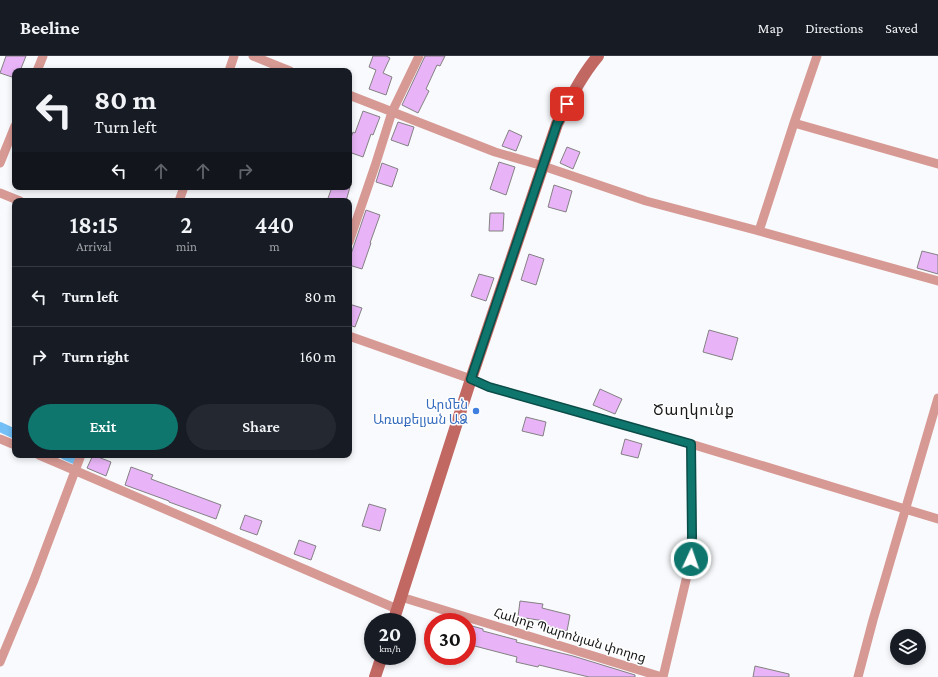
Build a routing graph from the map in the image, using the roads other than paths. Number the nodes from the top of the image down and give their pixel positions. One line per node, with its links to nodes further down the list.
1 (43, 56): 7 (street)
2 (234, 56): 8 (street)
3 (253, 56): 9 (street)
4 (418, 56): 11 (street)
5 (598, 56): 16 (main road)
6 (817, 56): 12 (street)
7 (38, 68)
8 (230, 68)
9 (283, 68)
10 (352, 95): 11 (street)
11 (392, 112): 16 (street); 20 (street)
12 (794, 123): 15 (street); 19 (street)
13 (12, 133): 14 (street)
14 (0, 163)
15 (938, 164)
16 (543, 166): 19 (street); 23 (main road)
17 (0, 193): 18 (street)
18 (12, 198)
19 (759, 231): 21 (street)
20 (352, 233)
21 (938, 281)
22 (352, 337): 23 (street)
23 (471, 379): 27 (street); 33 (main road)
24 (938, 398): 31 (street)
25 (0, 439): 26 (street)
26 (12, 444)
27 (691, 444): 31 (street); 39 (street)
28 (46, 458): 30 (street)
29 (80, 458): 30 (street)
30 (75, 470): 34 (street); 36 (street)
31 (906, 510): 32 (street); 40 (street)
32 (938, 519)
33 (401, 597): 34 (main road); 39 (street, Հակոբ Պարոնյան փողոց)
34 (397, 609): 35 (main road)
35 (396, 613)
36 (0, 662)
37 (379, 665): 38 (main road)
38 (375, 677)
39 (663, 677)
40 (858, 677)

